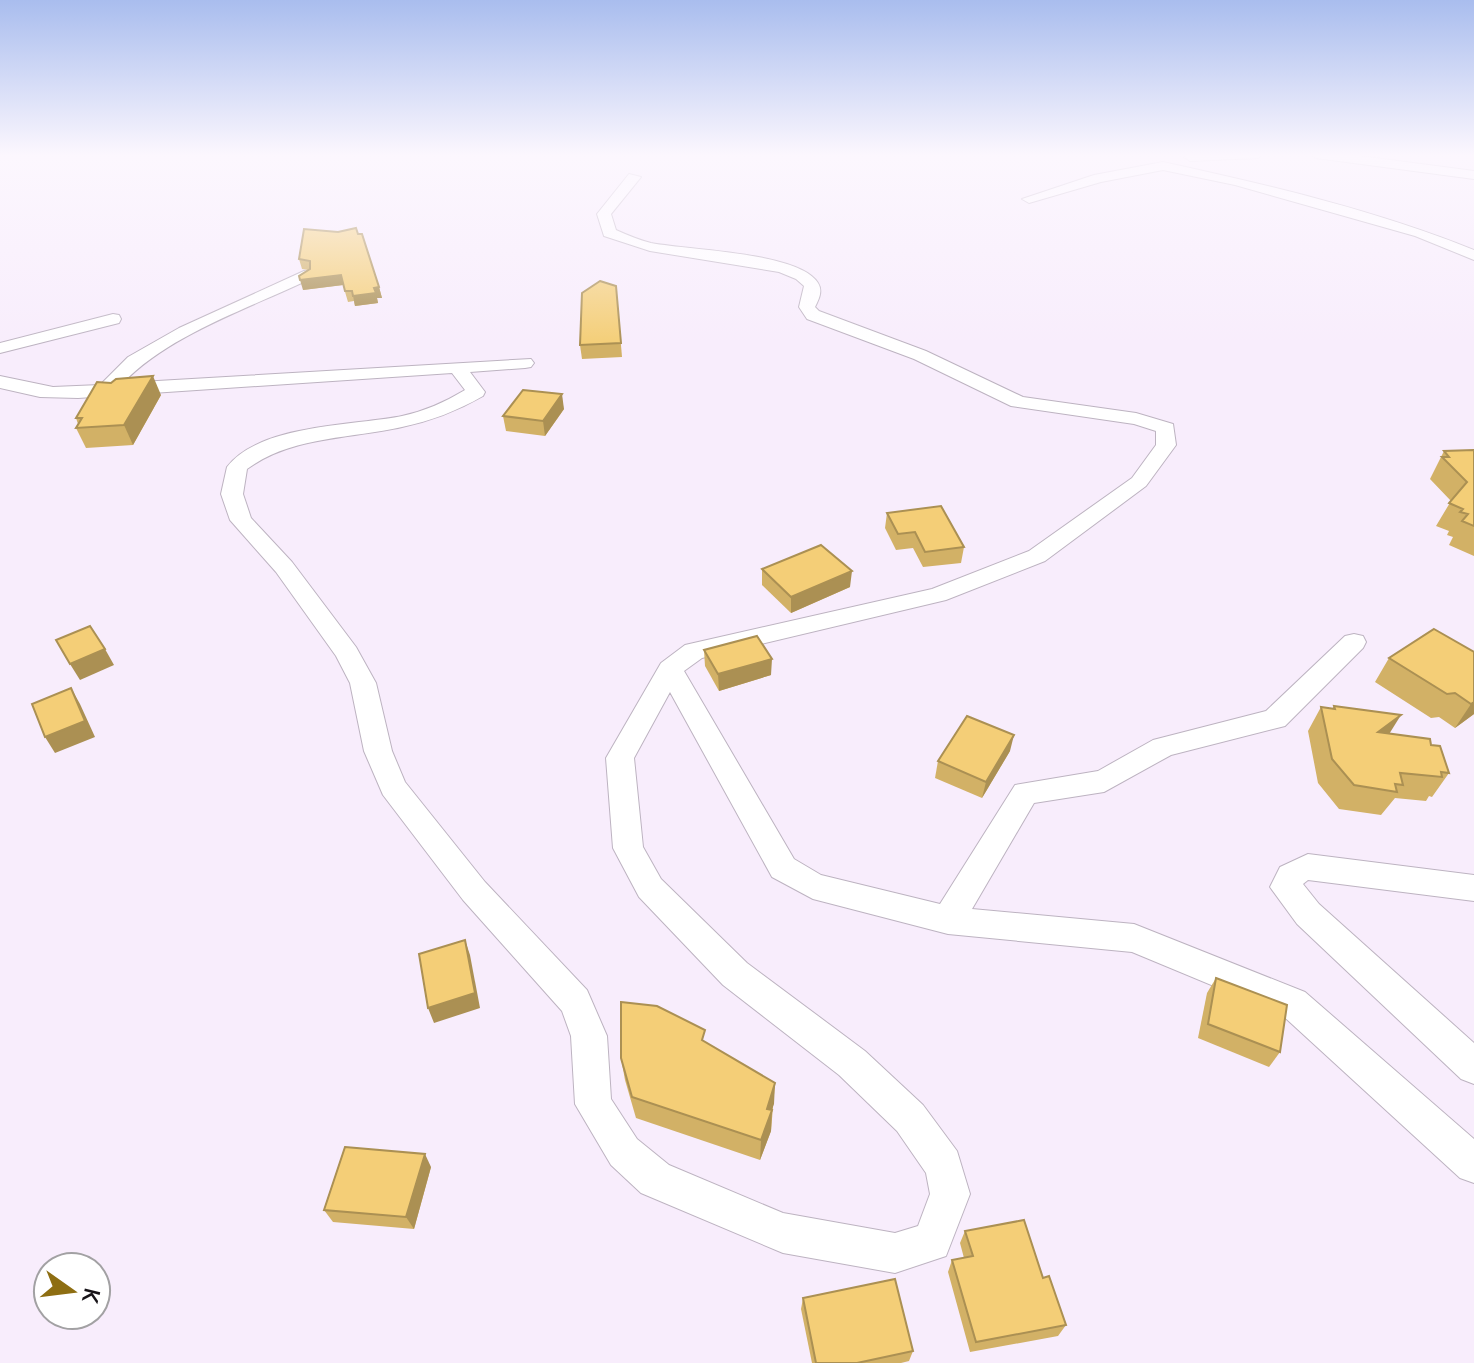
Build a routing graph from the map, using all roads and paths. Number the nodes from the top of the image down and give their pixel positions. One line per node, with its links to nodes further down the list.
1 (605, 218): 12 (street)
2 (1365, 218): 3 (street)
3 (1474, 255)
4 (304, 276): 10 (street)
5 (113, 319): 6 (street)
6 (0, 348)
7 (525, 363): 8 (street)
8 (457, 367): 10 (street); 12 (street)
9 (0, 382): 10 (street)
10 (106, 390)
11 (1354, 642): 14 (street)
12 (670, 669): 14 (street)
13 (1474, 888): 15 (street)
14 (948, 920): 16 (street)
15 (1474, 1067)
16 (1474, 1164)

